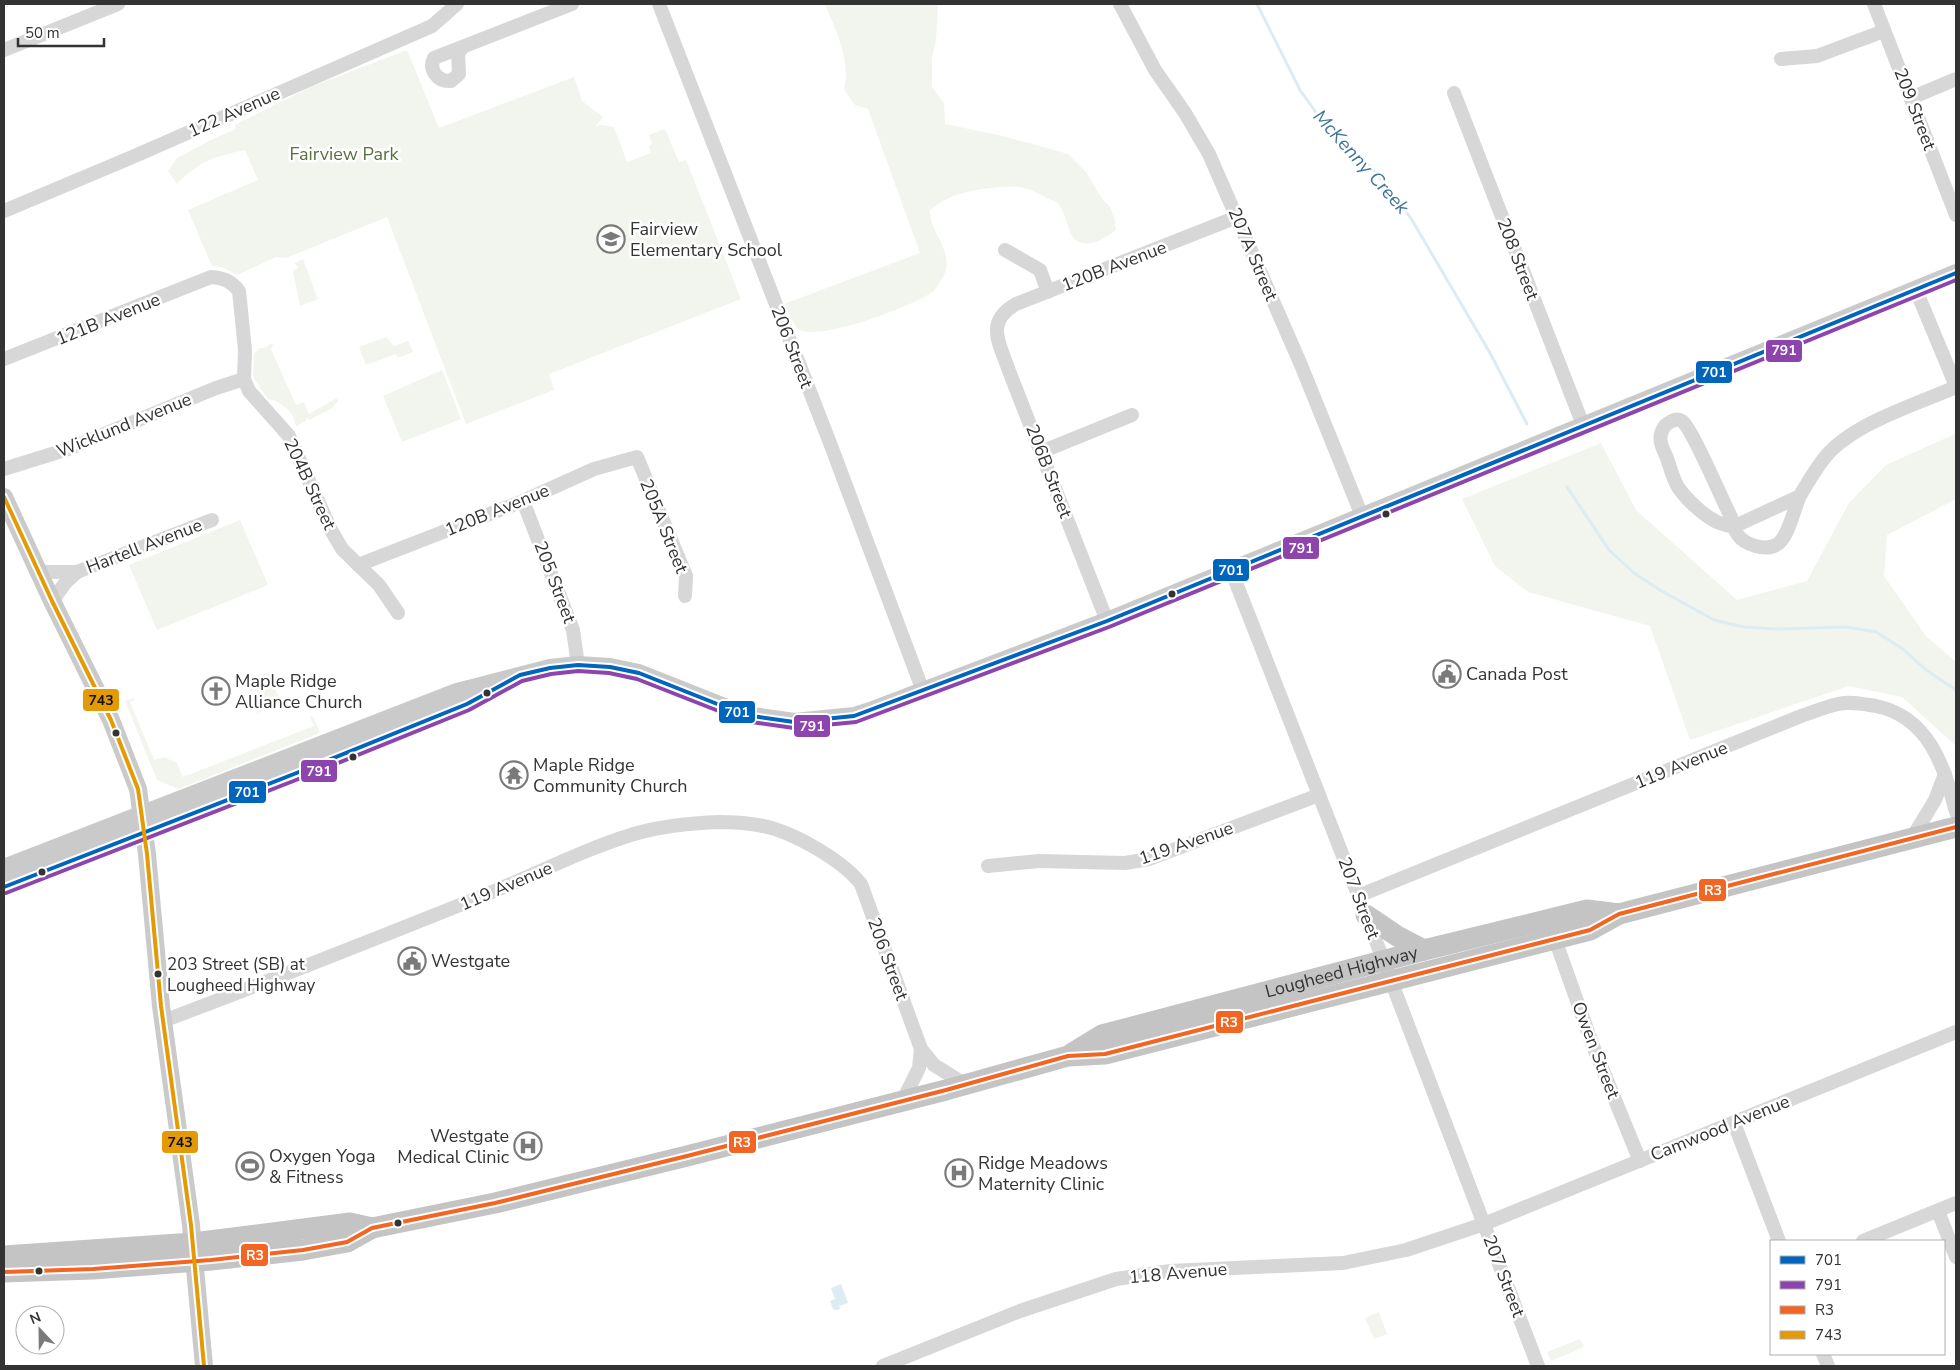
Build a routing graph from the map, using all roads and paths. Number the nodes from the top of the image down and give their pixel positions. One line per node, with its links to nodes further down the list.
1 (118, 4): 9 (street)
2 (457, 4): 14 (street, 122 Avenue)
3 (572, 4): 8 (street)
4 (659, 4): 46 (street, 206 Street)
5 (1120, 4): 16 (street, 207A Street)
6 (1874, 4): 7 (street, 209 Street)
7 (1884, 31): 10 (street); 13 (street, 209 Street)
8 (463, 46)
9 (4, 50)
10 (1781, 59)
11 (1956, 80): 13 (street)
12 (1454, 93): 26 (street, 208 Street)
13 (1911, 98): 15 (street, 209 Street)
14 (4, 211)
15 (1956, 214)
16 (1237, 217): 20 (street, 120B Avenue); 33 (street, 207A Street)
17 (1006, 250): 20 (street)
18 (1956, 273): 19 (main road)
19 (1916, 290): 24 (street); 26 (main road)
20 (1048, 292): 21 (street, 120B Avenue)
21 (998, 321): 27 (street, 206B Street)
22 (4, 359): 23 (street, 121B Avenue)
23 (244, 379): 29 (street, Wicklund Avenue); 36 (street, 204B Street)
24 (1956, 387): 30 (street)
25 (1132, 415): 27 (street)
26 (1583, 425): 33 (main road)
27 (1041, 452): 43 (street, 206B Street)
28 (637, 458): 32 (street, 120B Avenue); 40 (street, 205A Street)
29 (4, 469)
30 (1800, 496): 35 (street); 35 (street)
31 (4, 497): 38 (main road)
32 (523, 501): 36 (street, 120B Avenue); 44 (street, 205 Street)
33 (1362, 516): 37 (main road)
34 (212, 520): 39 (street, Hartell Avenue)
35 (1733, 527): 35 (street)
36 (358, 565): 42 (street, 204B Street)
37 (1231, 570): 43 (main road); 48 (street, 207 Street)
38 (38, 572): 39 (street, Hartell Avenue); 41 (main road)
39 (77, 572): 41 (street, Hartell Avenue)
40 (685, 596)
41 (52, 601): 50 (main road)
42 (398, 613)
43 (1107, 621): 46 (main road)
44 (578, 665): 45 (main road); 46 (main road)
45 (520, 675): 50 (main road); 52 (main road)
46 (923, 691)
47 (1951, 778): 49 (street, 119 Avenue); 53 (street); 58 (street, 119 Avenue)
48 (1318, 795): 54 (street, 119 Avenue); 58 (street, 207 Street)
49 (1956, 812)
50 (142, 814): 52 (main road); 55 (main road)
51 (1956, 827): 53 (highway, Lougheed Highway)
52 (144, 832): 57 (main road); 64 (main road)
53 (1912, 838): 59 (highway, Lougheed Highway)
54 (988, 866)
55 (4, 868)
56 (850, 871): 64 (street, 119 Avenue); 66 (street, 206 Street)
57 (4, 888)
58 (1362, 905): 61 (highway); 62 (street, 207 Street)
59 (1619, 914): 60 (highway, Lougheed Highway); 61 (highway, Lougheed Highway)
60 (1555, 939): 63 (highway, Lougheed Highway); 71 (street, Owen Street)
61 (1424, 950): 62 (highway, Lougheed Highway)
62 (1383, 960): 63 (street, 207 Street); 67 (highway, Lougheed Highway)
63 (1390, 981): 67 (highway, Lougheed Highway); 74 (street, 207 Street)
64 (163, 1021): 77 (main road)
65 (1956, 1032): 70 (street, Camwood Avenue)
66 (921, 1049): 68 (street, 206 Street); 69 (street)
67 (1068, 1056): 68 (highway, Lougheed Highway)
68 (966, 1085): 69 (highway, Lougheed Highway)
69 (902, 1102): 77 (highway, Lougheed Highway)
70 (1734, 1122): 71 (street, Camwood Avenue); 75 (street)
71 (1640, 1161): 74 (street, Camwood Avenue)
72 (1956, 1204): 73 (street)
73 (1938, 1211): 76 (street); 79 (street)
74 (1484, 1224): 82 (street, 118 Avenue); 83 (street, 207 Street)
75 (1779, 1240)
76 (1866, 1240)
77 (194, 1252): 78 (highway, Lougheed Highway); 80 (highway, Lougheed Highway); 81 (main road)
78 (4, 1256)
79 (1956, 1258)
80 (4, 1272)
81 (204, 1366)
82 (882, 1366)
83 (1538, 1366)

